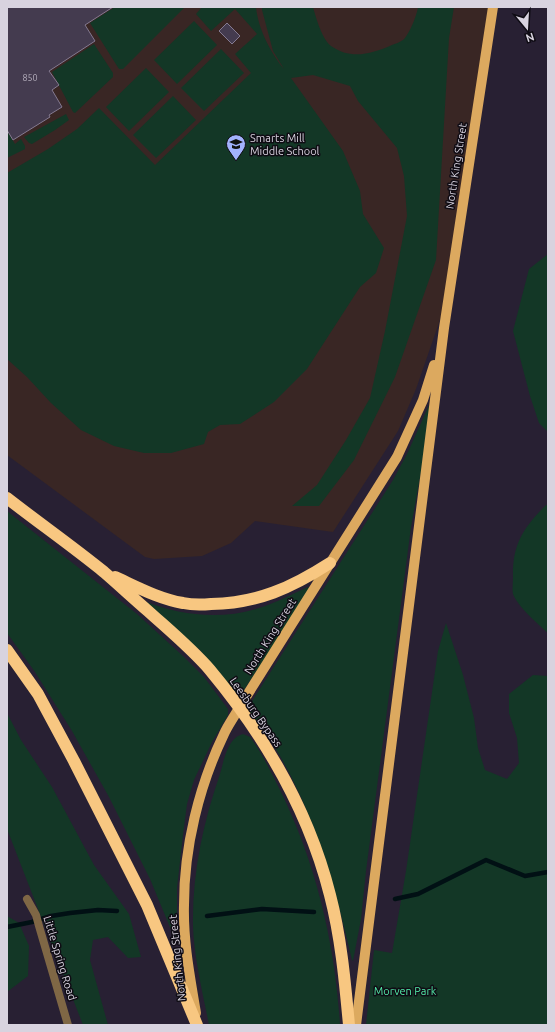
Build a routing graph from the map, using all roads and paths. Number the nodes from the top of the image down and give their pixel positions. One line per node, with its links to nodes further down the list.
1 (492, 7): 2 (main road, North King Street)
2 (444, 328): 4 (main road, North King Street); 12 (main road, North King Street)
3 (7, 498): 5 (highway, Leesburg Bypass)
4 (330, 563): 5 (highway); 7 (main road, North King Street)
5 (104, 572): 7 (highway, Leesburg Bypass)
6 (7, 650): 10 (highway)
7 (239, 708): 10 (main road, North King Street); 11 (highway, Leesburg Bypass)
8 (27, 899): 9 (street, Little Spring Road)
9 (68, 1025)
10 (197, 1025)
11 (349, 1025)
12 (356, 1025)

